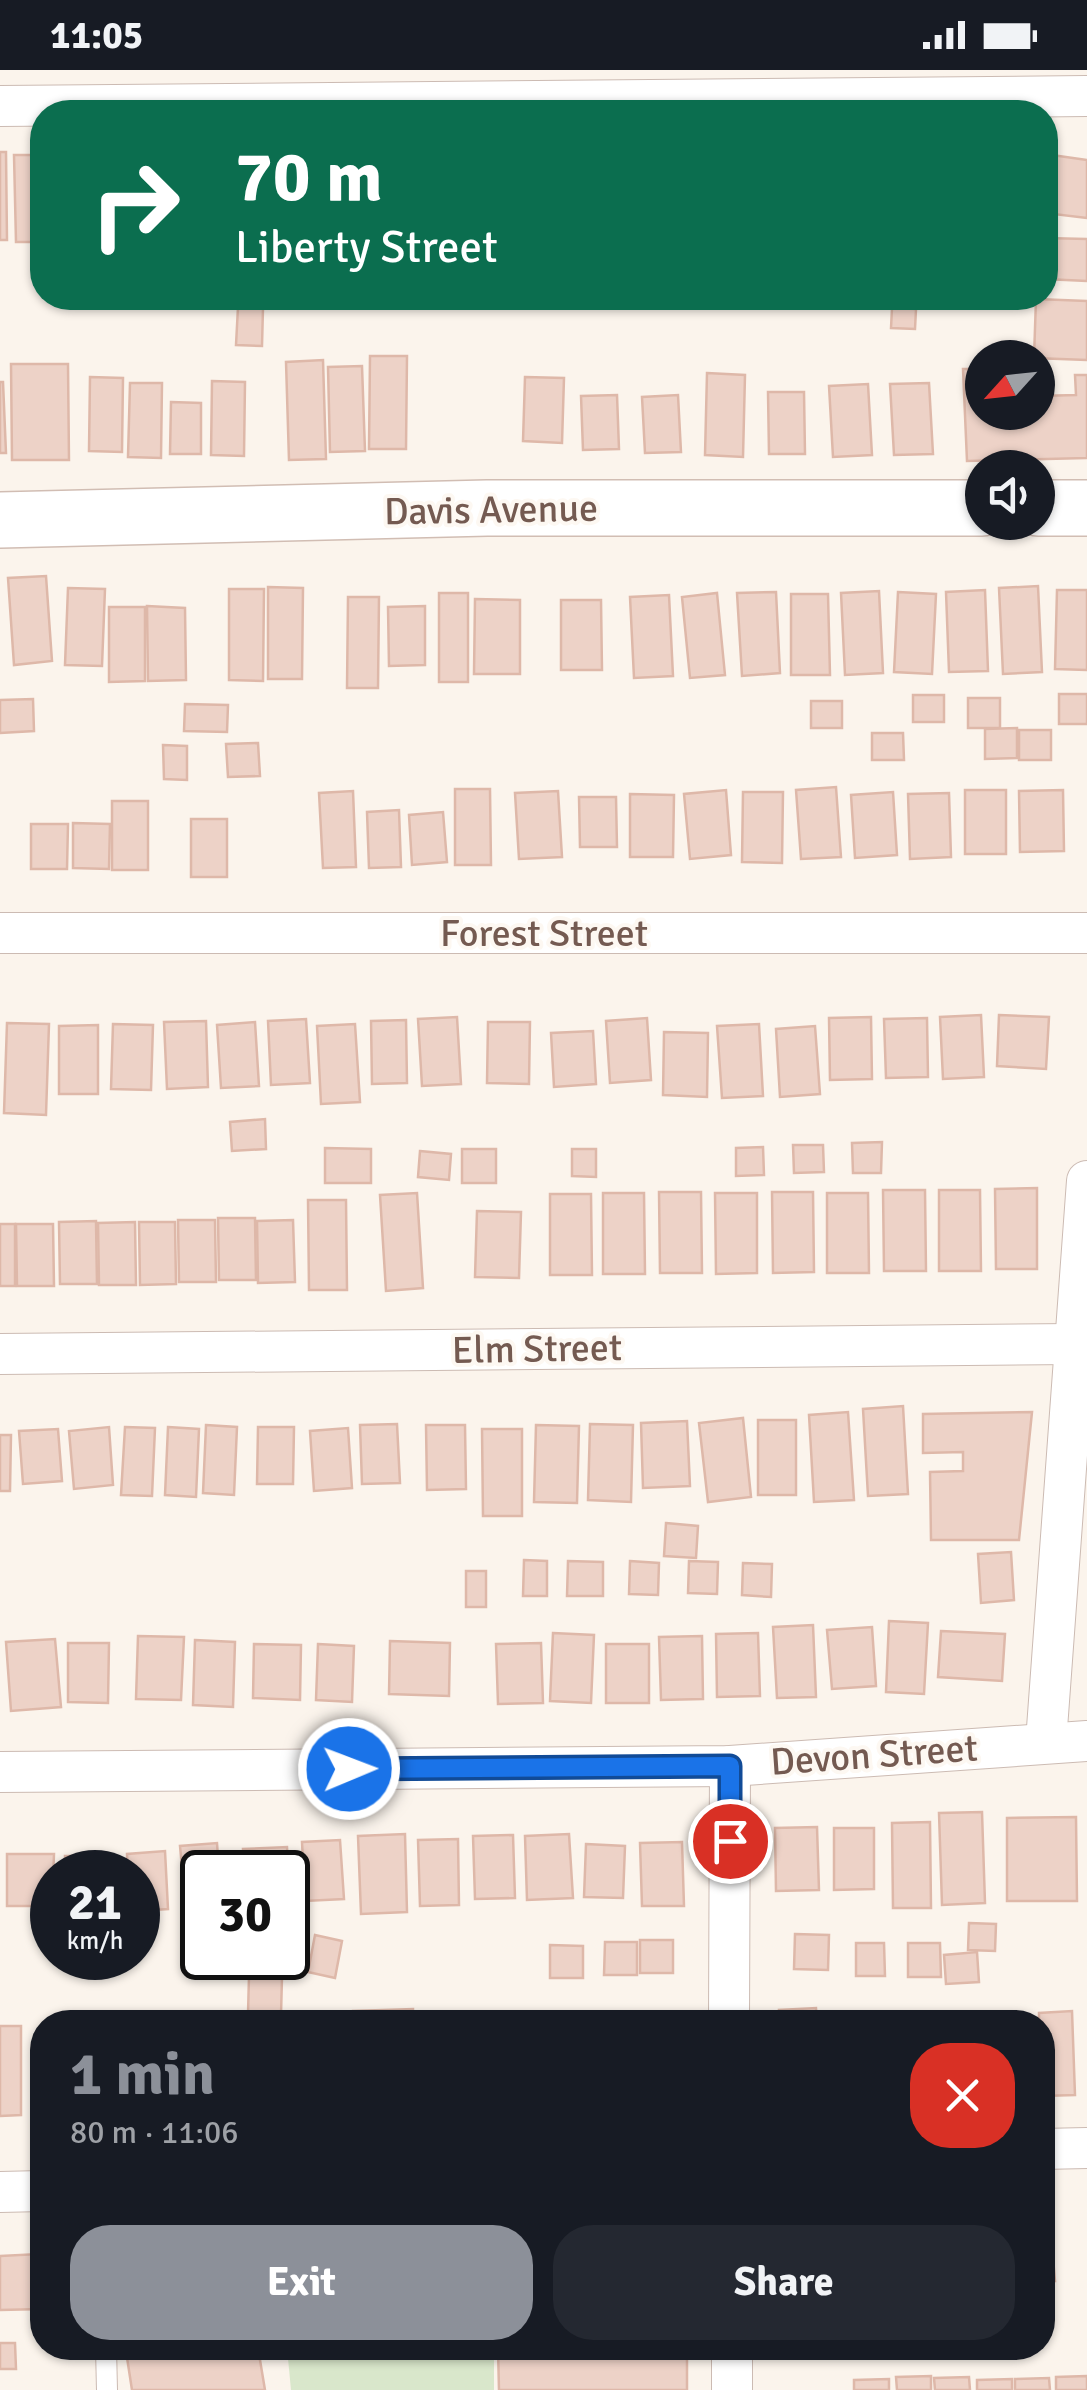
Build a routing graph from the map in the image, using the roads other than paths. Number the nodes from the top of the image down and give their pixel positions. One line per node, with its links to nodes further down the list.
1 (1087, 96): 2 (street)
2 (652, 100)
3 (0, 106): 4 (street)
4 (30, 106)
5 (965, 508): 8 (street, Davis Avenue)
6 (1055, 508): 7 (street)
7 (1087, 508)
8 (0, 520)
9 (1087, 933): 10 (street, Forest Street)
10 (0, 934)
11 (1087, 1181): 12 (street)
12 (1074, 1344): 13 (street, Elm Street); 15 (street)
13 (0, 1354)
14 (1087, 1741): 15 (street, Devon Street)
15 (1046, 1742): 16 (street, Devon Street)
16 (730, 1766): 17 (street, Devon Street); 18 (street)
17 (0, 1772)
18 (729, 2010)
19 (1087, 2148): 20 (street)
20 (1055, 2149)
21 (30, 2191): 22 (street)
22 (0, 2192)
23 (106, 2360): 25 (lane)
24 (732, 2360): 26 (street)
25 (106, 2390)
26 (732, 2390)

